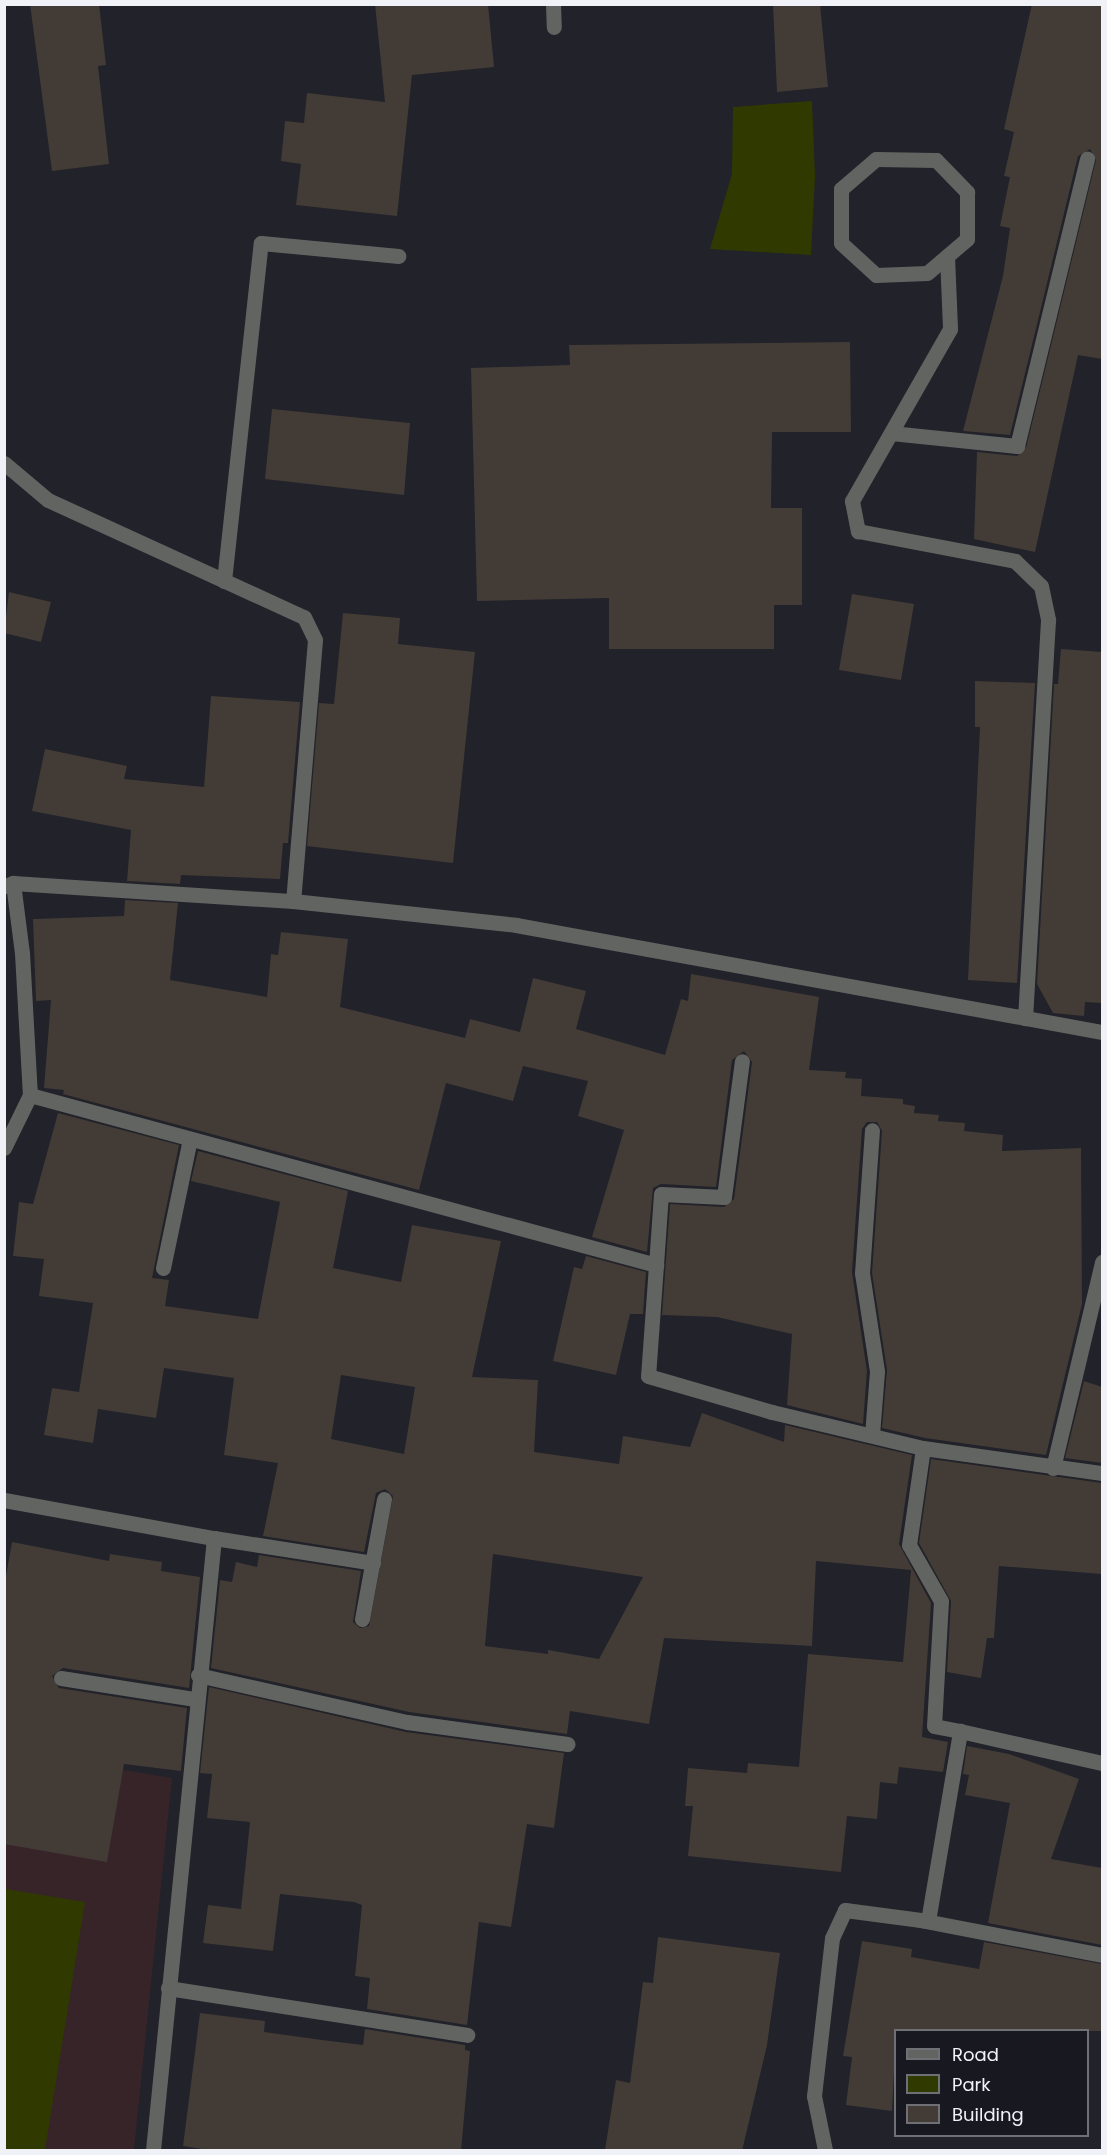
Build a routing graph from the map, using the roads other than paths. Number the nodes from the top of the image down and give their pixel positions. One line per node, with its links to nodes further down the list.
1 (553, 4): 2 (street)
2 (554, 27)
3 (1087, 158): 6 (street)
4 (398, 256): 8 (street)
5 (947, 256): 5 (street); 6 (street)
6 (891, 433): 11 (street)
7 (4, 462): 8 (street)
8 (224, 581): 10 (street)
9 (9, 884): 10 (street); 14 (street)
10 (293, 901): 11 (street)
11 (1025, 1018): 12 (street)
12 (1102, 1032)
13 (742, 1061): 19 (street)
14 (30, 1095): 16 (street); 17 (street)
15 (872, 1130): 21 (street)
16 (190, 1139): 19 (street); 20 (street)
17 (4, 1148)
18 (1102, 1262): 23 (street)
19 (656, 1265): 21 (street)
20 (163, 1268)
21 (872, 1435): 22 (street)
22 (923, 1448): 23 (street); 33 (street)
23 (1053, 1468): 24 (street)
24 (1102, 1473)
25 (384, 1499): 28 (street)
26 (4, 1500): 27 (street)
27 (214, 1538): 28 (street); 30 (street)
28 (373, 1563): 29 (street)
29 (362, 1619)
30 (198, 1675): 32 (street); 34 (street)
31 (61, 1678): 32 (street)
32 (195, 1699): 38 (street)
33 (960, 1731): 35 (street); 36 (street)
34 (568, 1744)
35 (1102, 1763)
36 (913, 1919): 37 (street); 41 (street)
37 (1102, 1955)
38 (168, 1988): 39 (street); 40 (street)
39 (467, 2035)
40 (153, 2151)
41 (825, 2151)

